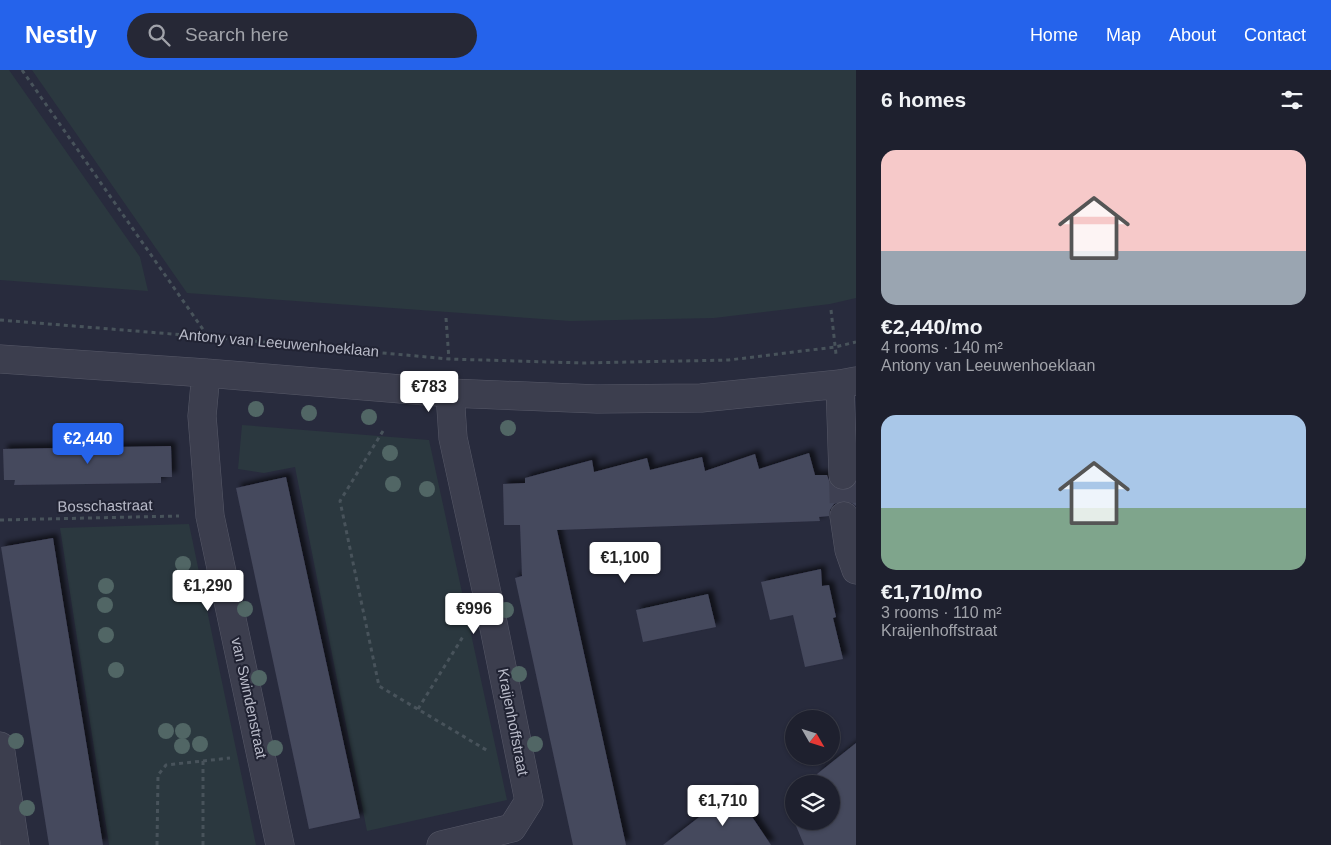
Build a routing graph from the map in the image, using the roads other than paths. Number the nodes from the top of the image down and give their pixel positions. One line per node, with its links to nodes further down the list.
1 (0, 359): 2 (street)
2 (206, 373): 4 (street); 10 (street, van Swindenstraat)
3 (848, 382): 4 (street); 5 (street)
4 (450, 394): 11 (street, Kraijenhoffstraat)
5 (843, 475)
6 (844, 516): 7 (street)
7 (856, 570)
8 (0, 746): 9 (street)
9 (16, 845)
10 (280, 845)
11 (441, 845)

